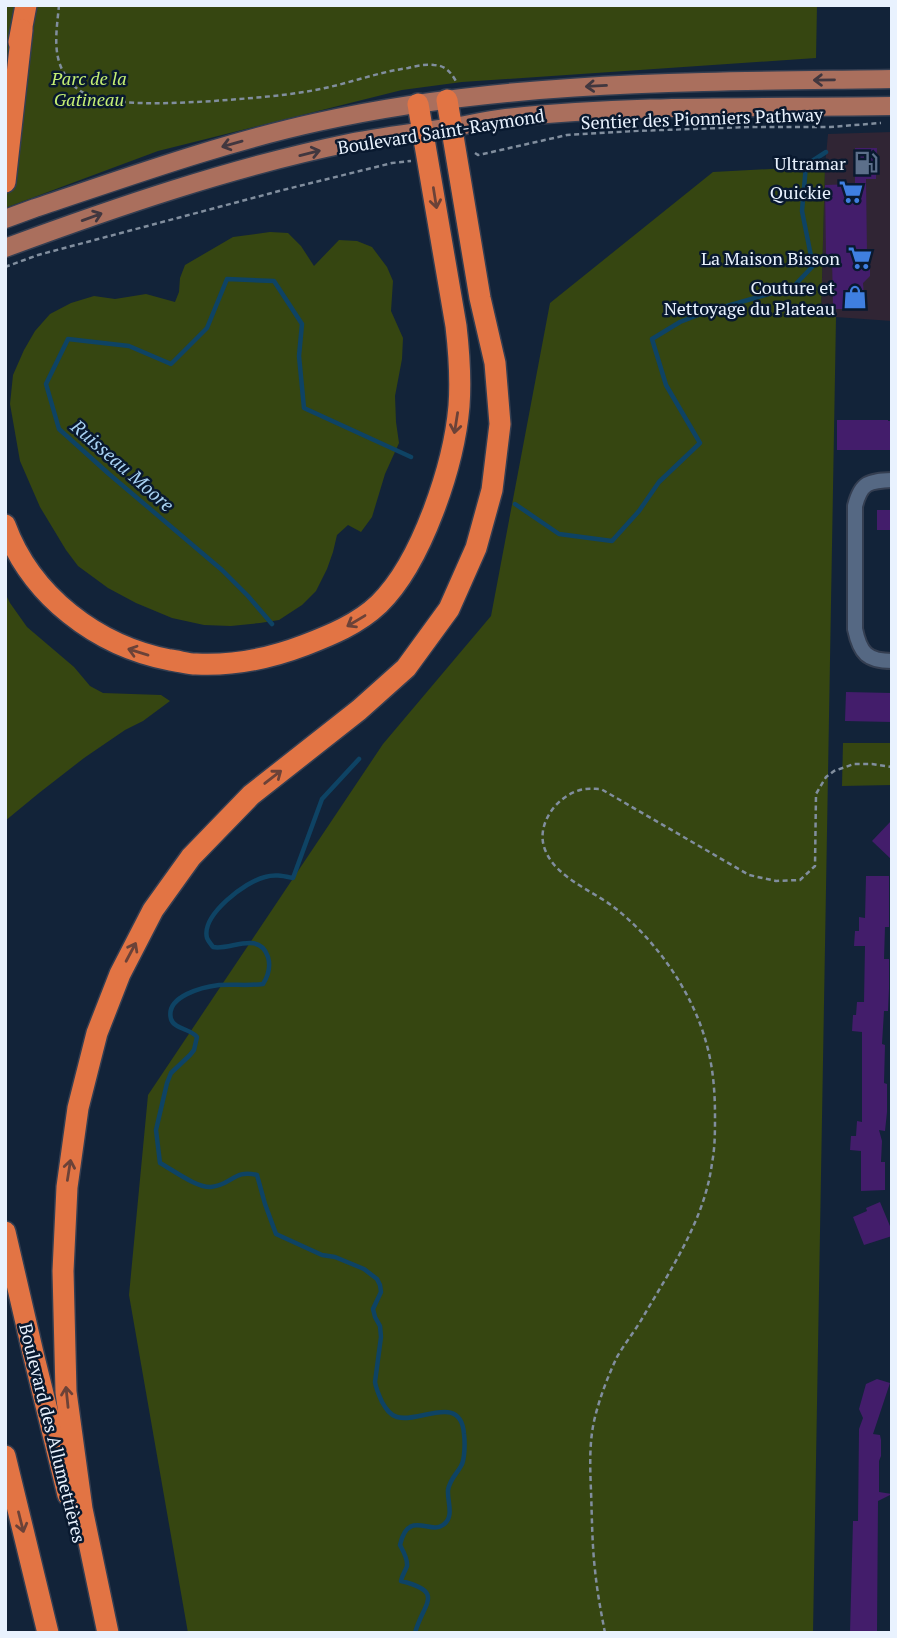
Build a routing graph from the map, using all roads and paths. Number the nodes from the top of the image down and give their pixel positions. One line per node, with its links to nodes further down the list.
1 (26, 5): 3 (highway)
2 (59, 5): 5 (path)
3 (22, 30): 8 (highway); 13 (highway)
4 (892, 79): 5 (main road, Boulevard Saint-Raymond, one-way to 5)
5 (453, 93): 6 (main road, Boulevard Saint-Raymond); 9 (highway)
6 (418, 104): 10 (highway); 14 (main road, Boulevard Saint-Raymond, one-way to 14)
7 (889, 114): 9 (main road, Boulevard Saint-Raymond); 11 (path, Sentier des Pionniers Pathway)
8 (5, 117)
9 (451, 127): 10 (main road, Boulevard Saint-Raymond); 26 (highway, one-way to 9)
10 (423, 131): 15 (main road, Boulevard Saint-Raymond, one-way to 10); 19 (highway, one-way to 19)
11 (474, 153)
12 (414, 161): 15 (path)
13 (5, 182)
14 (5, 219)
15 (33, 247): 16 (main road, Boulevard Saint-Raymond); 17 (path)
16 (5, 248)
17 (5, 267)
18 (892, 480): 20 (street)
19 (5, 525)
20 (892, 661)
21 (892, 767): 27 (path)
22 (5, 1232): 25 (highway, Boulevard des Allumettières)
23 (5, 1456): 24 (highway, one-way to 24)
24 (48, 1633)
25 (102, 1633)
26 (108, 1633)
27 (605, 1633)

